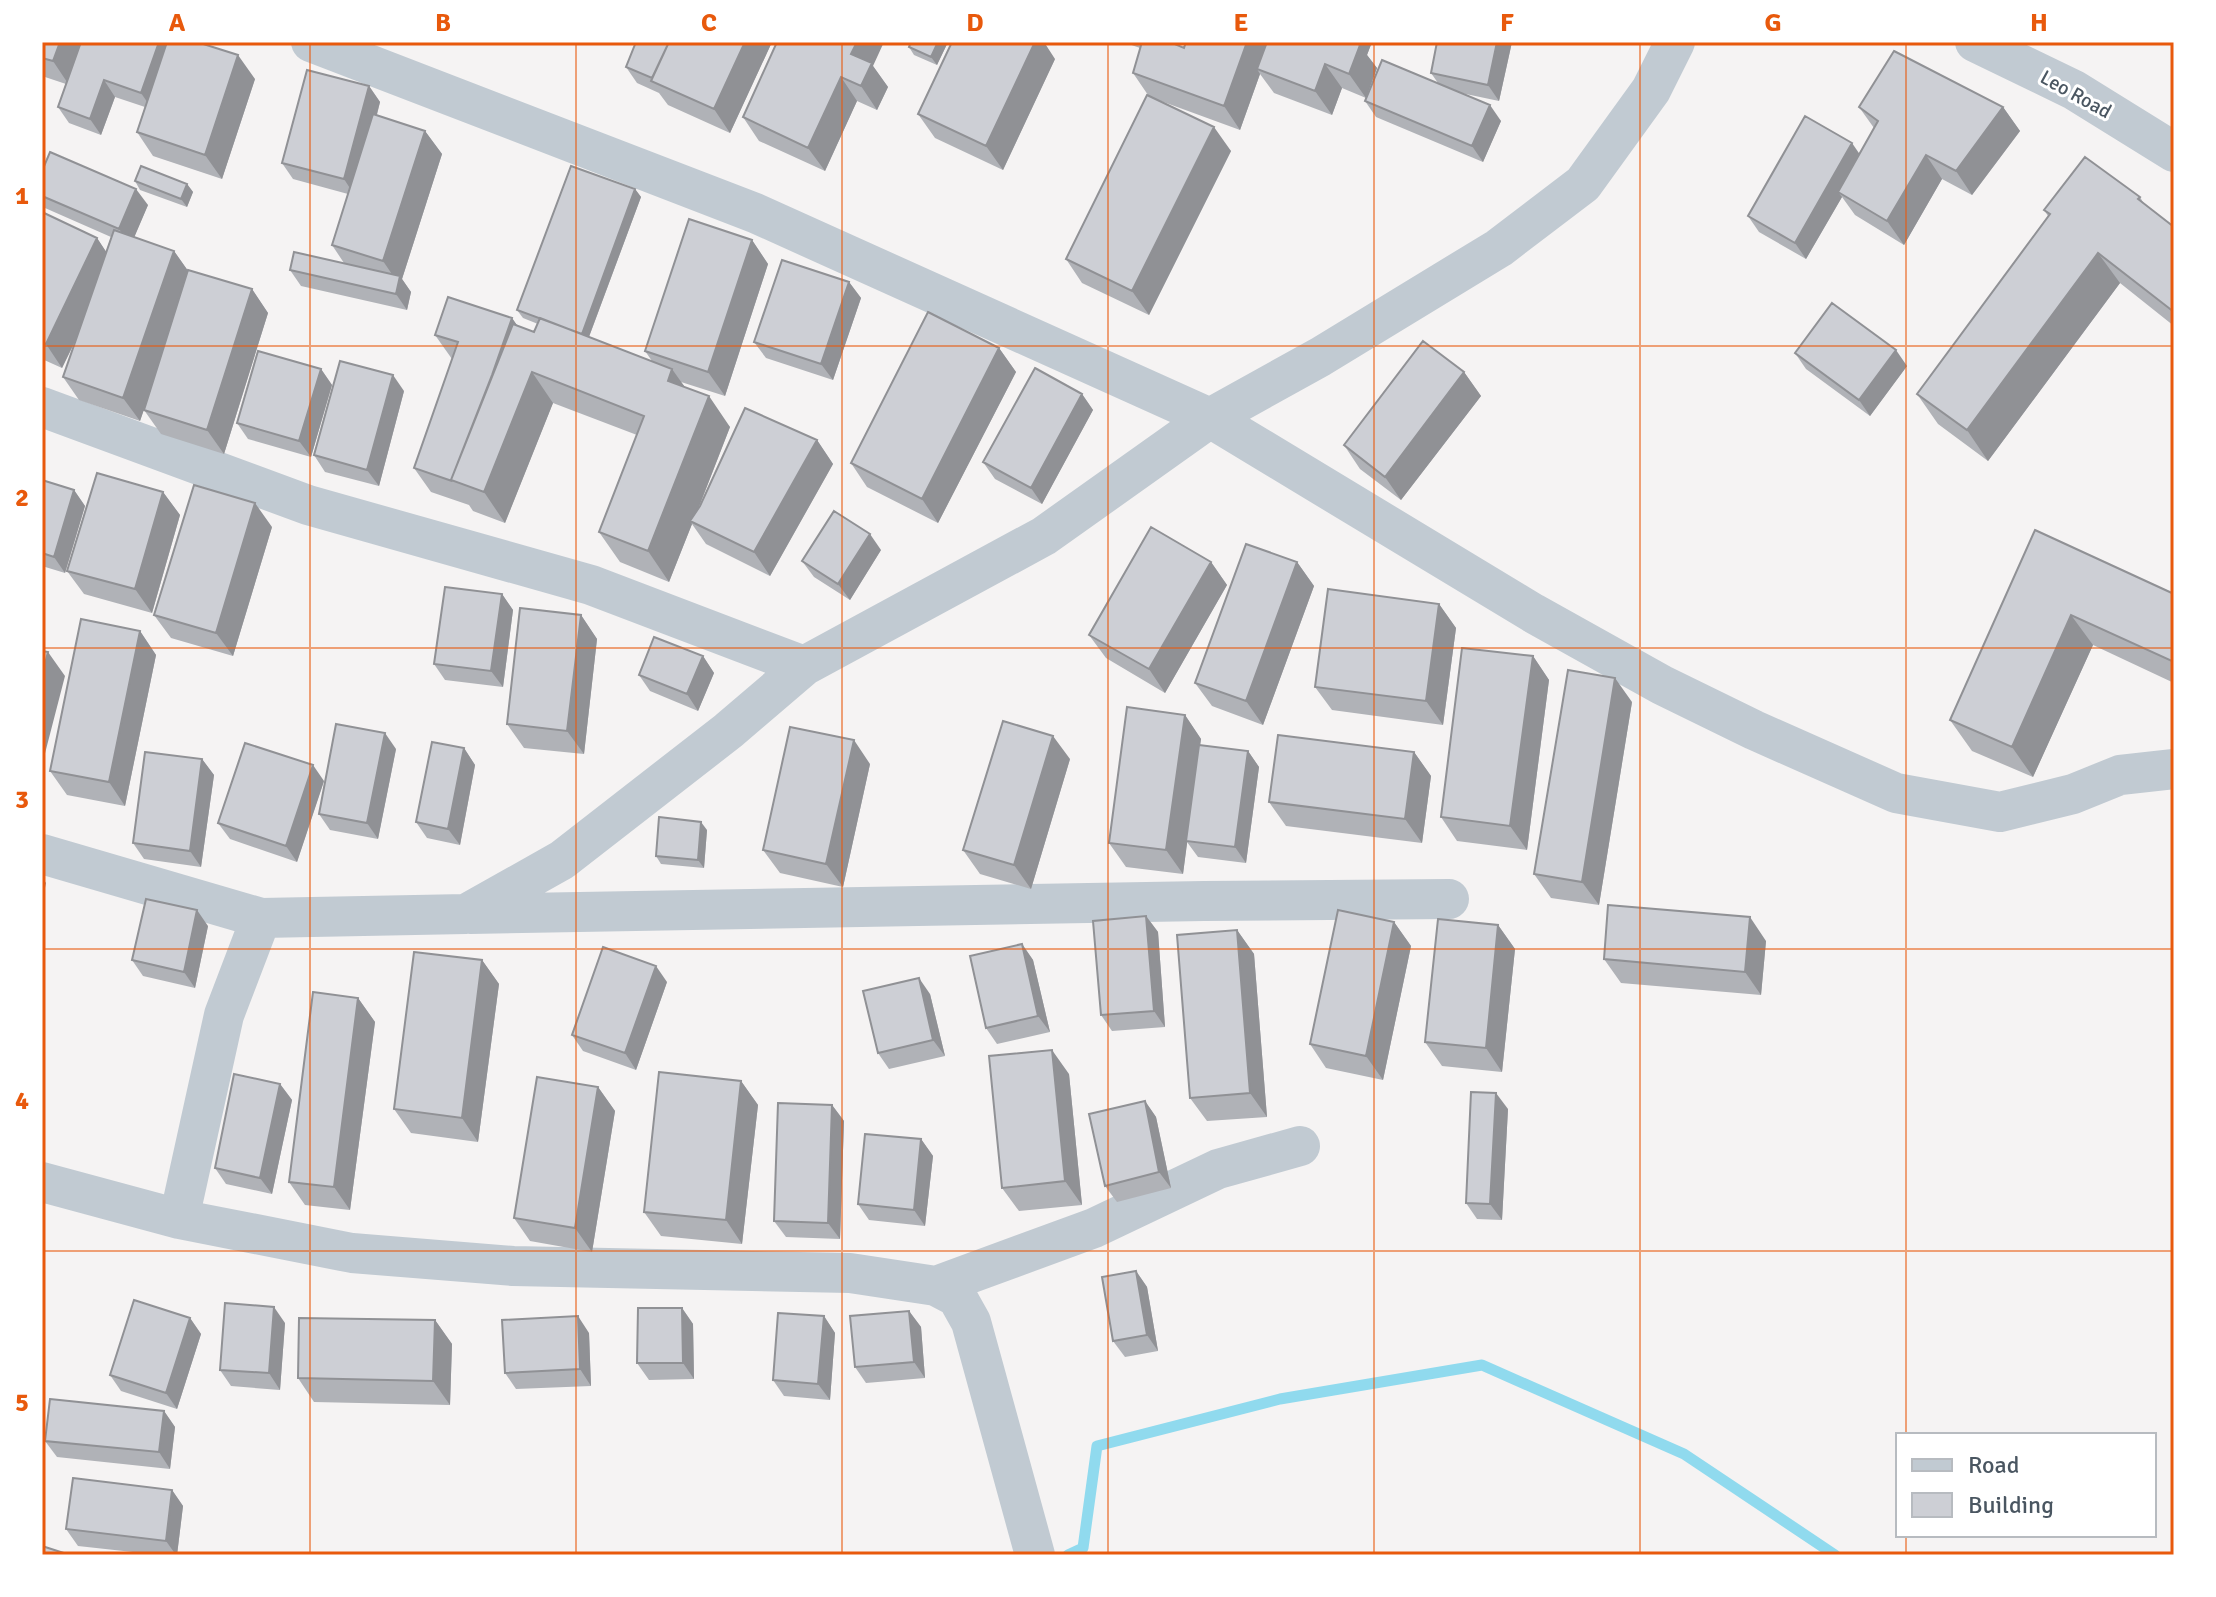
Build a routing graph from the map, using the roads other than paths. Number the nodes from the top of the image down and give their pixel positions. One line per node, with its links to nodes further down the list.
1 (311, 42): 6 (street)
2 (1675, 42): 6 (street)
3 (1975, 42): 4 (street, Leo Road)
4 (2174, 152)
5 (42, 407): 7 (street)
6 (1210, 418): 7 (street); 8 (street)
7 (804, 666): 11 (street)
8 (2174, 769)
9 (42, 854): 12 (street)
10 (1449, 899): 11 (street)
11 (466, 914): 12 (street)
12 (261, 918): 15 (street)
13 (1300, 1146): 16 (street)
14 (42, 1182): 15 (street)
15 (179, 1219): 16 (street)
16 (936, 1286): 17 (street)
17 (1035, 1555)

